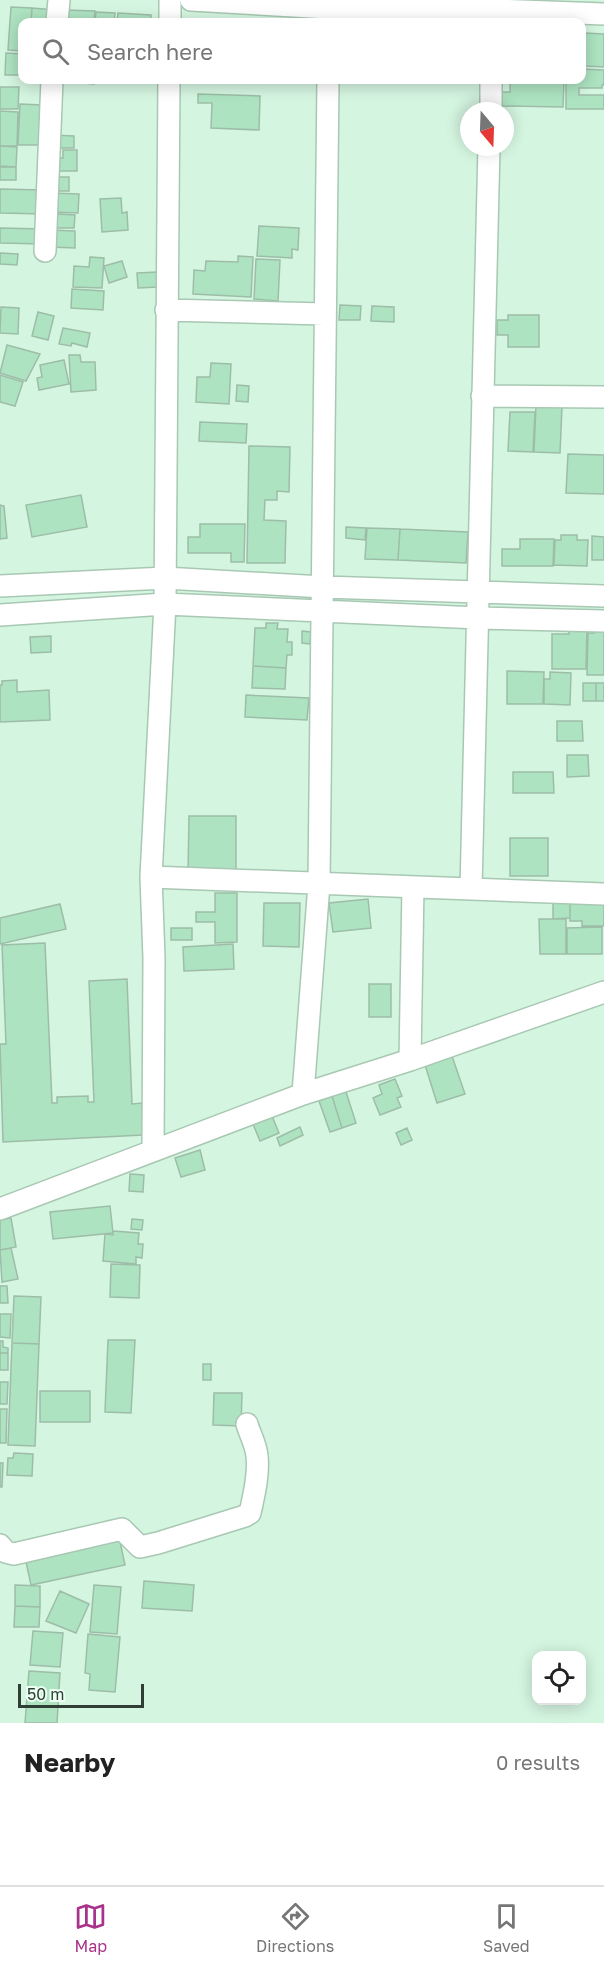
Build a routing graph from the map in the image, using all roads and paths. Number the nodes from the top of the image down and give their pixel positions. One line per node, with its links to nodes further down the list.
1 (59, 0): 7 (street)
2 (170, 0): 8 (street)
3 (191, 0): 5 (street)
4 (604, 14): 6 (street)
5 (328, 15): 6 (street)
6 (493, 16)
7 (57, 18)
8 (170, 18)
9 (52, 84): 15 (street)
10 (169, 84): 16 (street)
11 (328, 84): 17 (street)
12 (492, 84): 13 (street)
13 (491, 102)
14 (489, 156): 18 (street)
15 (45, 251)
16 (166, 310): 17 (street); 20 (street)
17 (326, 314): 22 (street)
18 (482, 396): 19 (street); 23 (street)
19 (604, 397)
20 (165, 578): 21 (street); 22 (street); 25 (street)
21 (0, 586)
22 (323, 587): 23 (street); 26 (street)
23 (478, 592): 24 (street); 28 (street)
24 (604, 596)
25 (165, 604): 26 (street); 27 (street); 30 (street)
26 (323, 612): 28 (street); 31 (street)
27 (0, 615)
28 (478, 618): 29 (street); 33 (street)
29 (604, 621)
30 (151, 877): 31 (street); 38 (street)
31 (319, 884): 32 (street); 37 (street)
32 (413, 887): 33 (street); 36 (street)
33 (471, 889): 34 (street)
34 (604, 894)
35 (604, 992): 36 (street)
36 (410, 1060): 37 (street)
37 (303, 1094): 38 (street)
38 (153, 1150): 39 (street)
39 (0, 1209)
40 (247, 1424): 41 (street)
41 (0, 1545)

